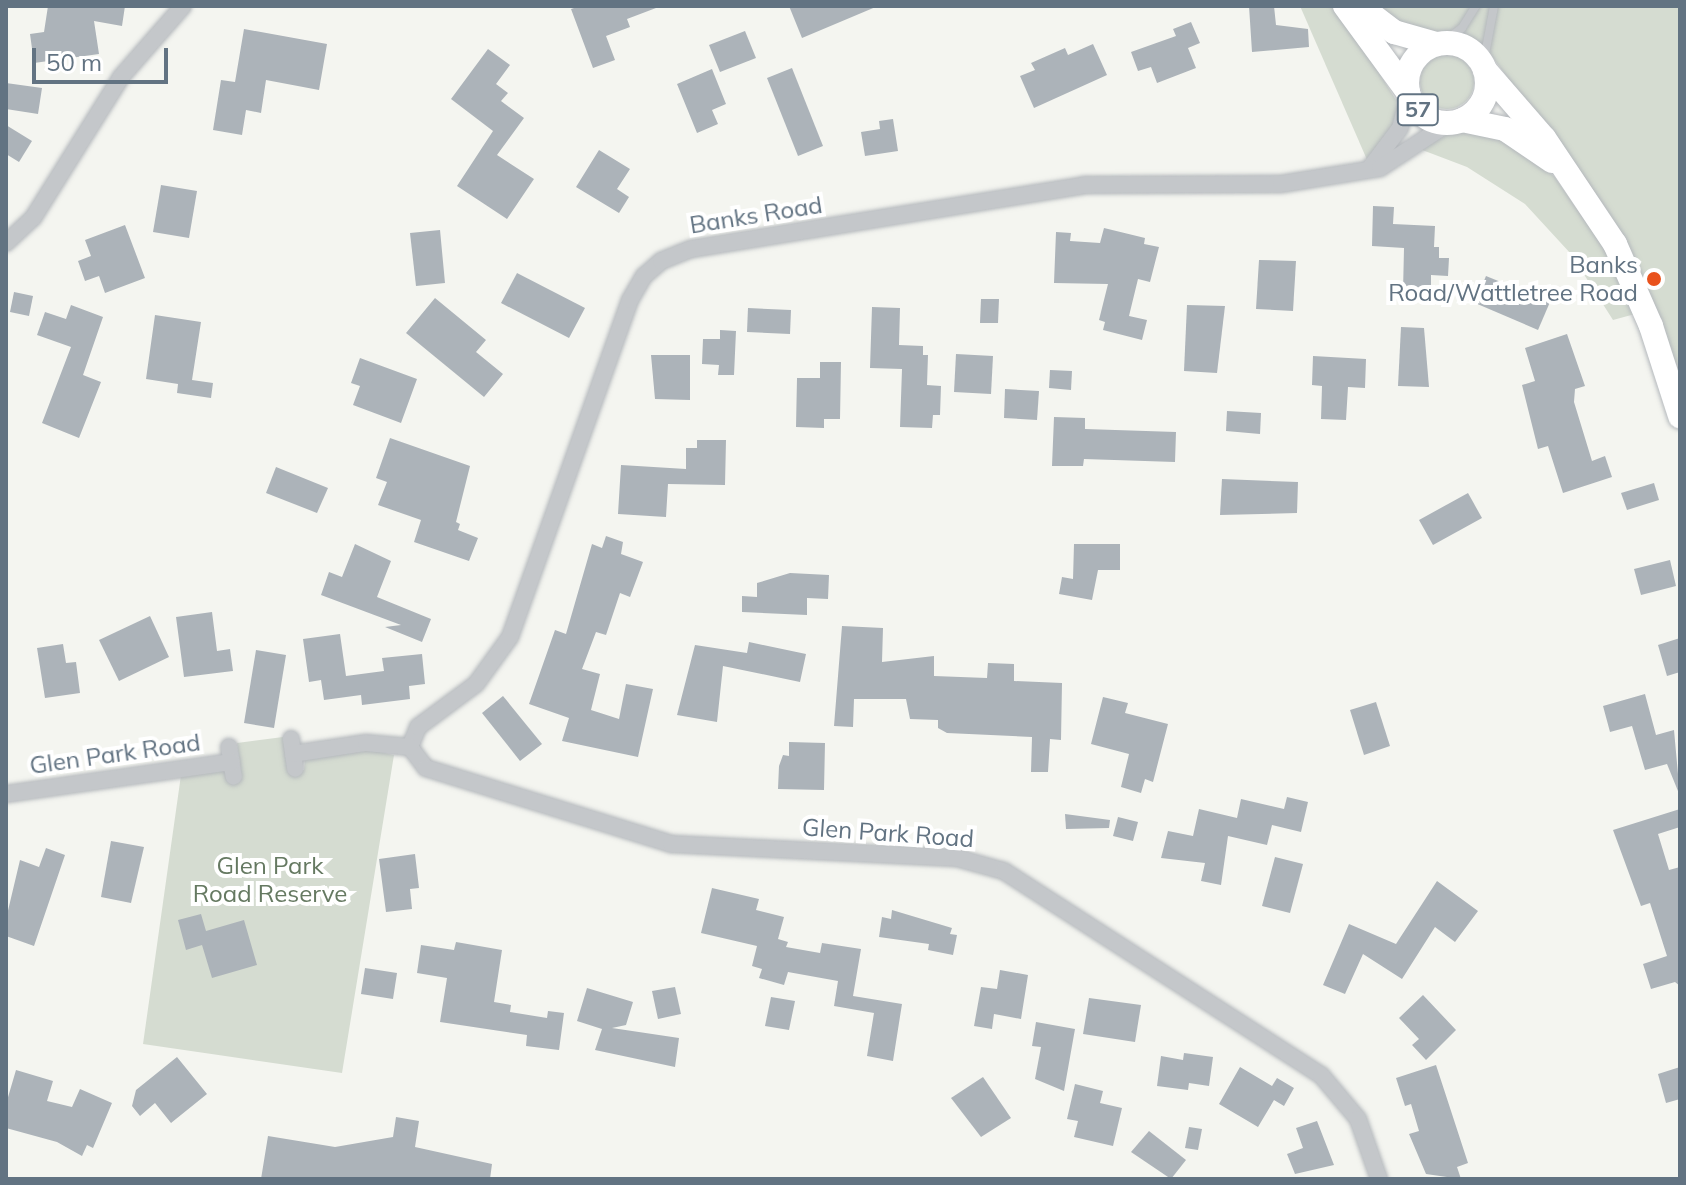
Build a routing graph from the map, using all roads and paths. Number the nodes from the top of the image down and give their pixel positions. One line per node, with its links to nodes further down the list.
1 (183, 6): 12 (street)
2 (1345, 6): 8 (main road, 57)
3 (1360, 6): 6 (main road, 57)
4 (1476, 6): 6 (lane)
5 (1494, 6): 7 (lane)
6 (1439, 43): 7 (main road, 57); 8 (main road, 57)
7 (1484, 67): 9 (main road, 57); 10 (main road, 57)
8 (1408, 94): 9 (main road, 57); 11 (street)
9 (1456, 121): 10 (main road, 57); 11 (street, Banks Road)
10 (1561, 166): 13 (main road, 57)
11 (1369, 169): 14 (street, Banks Road)
12 (6, 243)
13 (1680, 416)
14 (410, 747): 15 (street); 18 (street, Glen Park Road)
15 (293, 754)
16 (232, 762): 17 (street, Glen Park Road)
17 (6, 794)
18 (1379, 1179)

